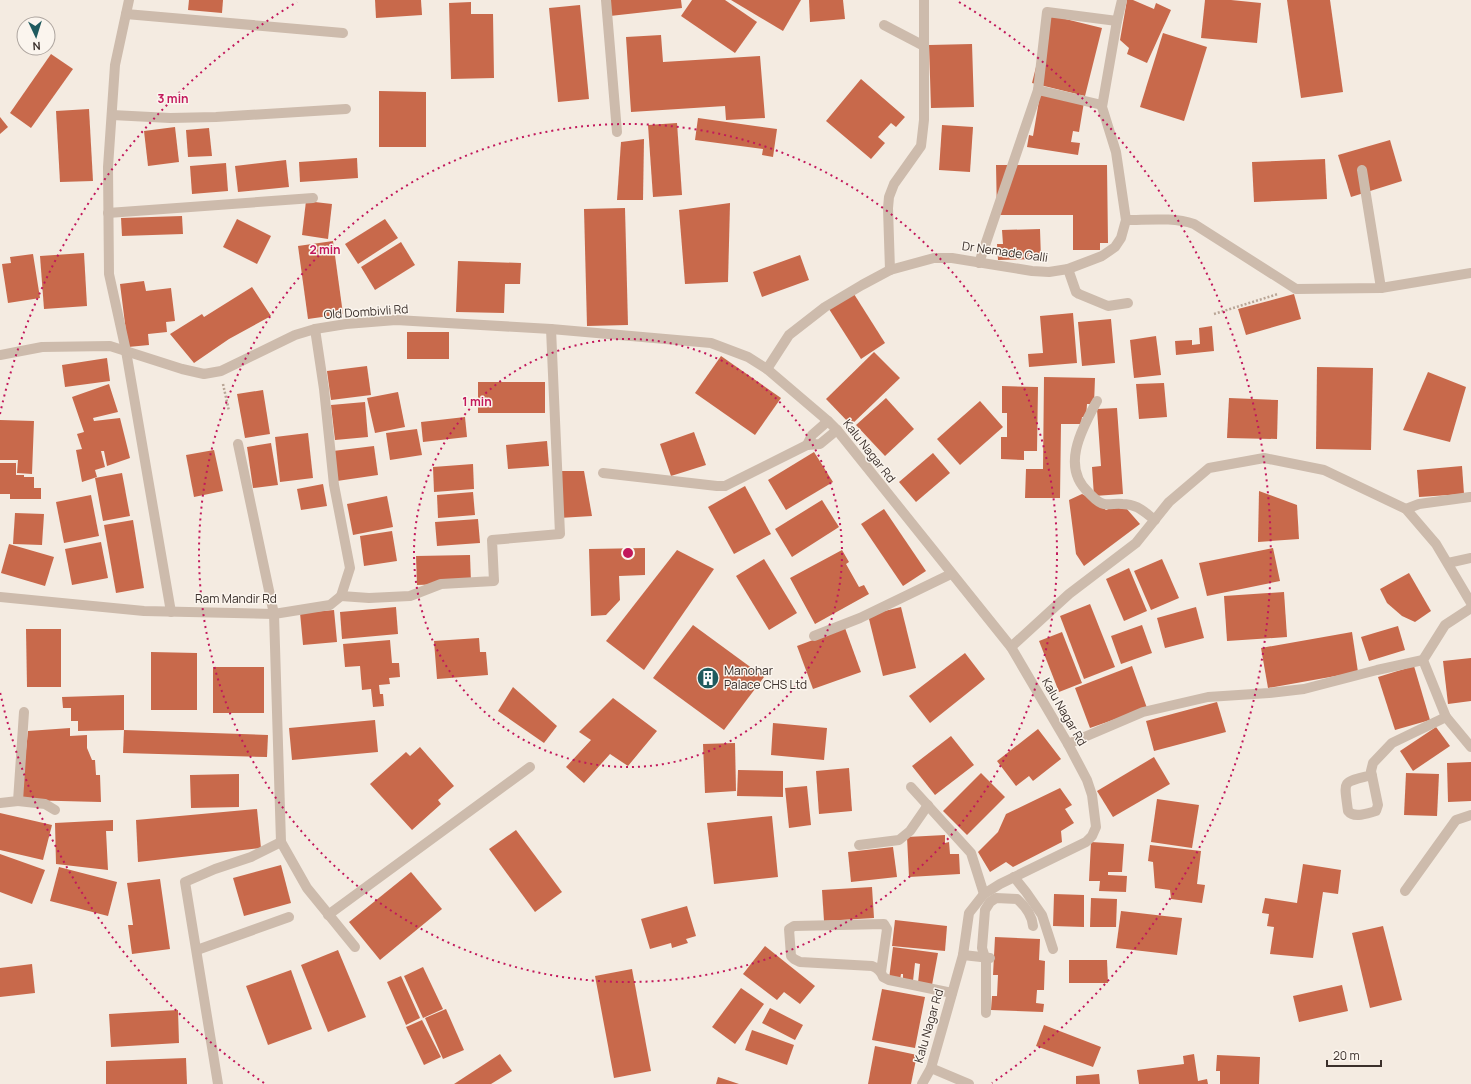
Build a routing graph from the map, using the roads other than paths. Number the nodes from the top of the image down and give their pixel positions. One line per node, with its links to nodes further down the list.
1 (129, 0): 5 (street)
2 (606, 0): 14 (street)
3 (924, 0): 9 (street)
4 (1122, 0): 6 (street, Dr Nemade Galli)
5 (126, 14): 8 (street); 13 (street)
6 (1117, 21): 10 (street); 11 (street, Dr Nemade Galli)
7 (884, 25): 9 (street)
8 (343, 33)
9 (924, 46): 21 (street)
10 (1038, 90): 11 (street); 19 (street)
11 (1102, 105): 18 (street, Dr Nemade Galli)
12 (346, 109): 13 (street)
13 (112, 115): 17 (street)
14 (617, 132)
15 (1362, 170): 23 (street)
16 (313, 198): 17 (street)
17 (108, 213): 27 (street)
18 (1126, 220): 20 (street, Dr Nemade Galli); 23 (street)
19 (979, 263): 20 (street, Dr Nemade Galli); 21 (street, Dr Nemade Galli)
20 (1068, 269): 24 (street)
21 (890, 270): 29 (street, Dr Nemade Galli)
22 (1471, 273): 23 (street)
23 (1380, 288)
24 (1128, 303)
25 (315, 329): 26 (street, Old Dombivli Rd); 27 (street, Old Dombivli Rd); 42 (street)
26 (551, 329): 29 (street, Old Dombivli Rd); 42 (street)
27 (126, 351): 28 (street, Old Dombivli Rd); 46 (street)
28 (0, 355)
29 (767, 369): 31 (street, Kalu Nagar Rd)
30 (1097, 402): 38 (street)
31 (828, 421): 32 (street, Kalu Nagar Rd); 34 (street)
32 (837, 430): 34 (street); 41 (street, Kalu Nagar Rd)
33 (238, 444): 47 (street)
34 (807, 445): 35 (street)
35 (603, 474)
36 (1470, 497): 37 (street)
37 (1406, 509): 38 (street); 40 (street)
38 (1154, 520): 49 (street)
39 (1471, 558): 40 (street)
40 (1448, 563): 44 (street)
41 (951, 574): 48 (street); 49 (street, Kalu Nagar Rd)
42 (341, 596): 47 (street, Ram Mandir Rd)
43 (0, 597): 46 (street, Ram Mandir Rd)
44 (1471, 603)
45 (1471, 608): 50 (street)
46 (171, 612): 47 (street, Ram Mandir Rd)
47 (274, 614): 63 (street)
48 (814, 636)
49 (1011, 647): 53 (street, Kalu Nagar Rd)
50 (1423, 660): 52 (street); 53 (street)
51 (24, 712): 58 (street)
52 (1446, 717): 54 (street); 56 (street)
53 (1068, 744): 65 (street, Kalu Nagar Rd)
54 (1471, 748)
55 (530, 767): 68 (street)
56 (1372, 775)
57 (912, 787): 60 (street)
58 (18, 801): 59 (street); 61 (street)
59 (0, 802)
60 (928, 805): 64 (street); 67 (street)
61 (55, 810)
62 (1471, 815): 66 (street)
63 (281, 842): 68 (street); 73 (street)
64 (859, 845)
65 (1014, 877): 67 (street, Kalu Nagar Rd); 72 (street)
66 (1405, 891)
67 (984, 894): 74 (street, Kalu Nagar Rd)
68 (328, 915): 71 (street)
69 (289, 917): 73 (street)
70 (1033, 926): 75 (street)
71 (355, 947)
72 (1053, 949)
73 (196, 950): 80 (street)
74 (963, 955): 75 (street); 77 (street, Kalu Nagar Rd)
75 (989, 957): 78 (street)
76 (881, 972): 76 (street); 77 (street)
77 (952, 993): 79 (street, Kalu Nagar Rd)
78 (986, 1013)
79 (932, 1068): 81 (street, Kalu Nagar Rd); 82 (street)
80 (218, 1084)
81 (922, 1084)
82 (969, 1084)

